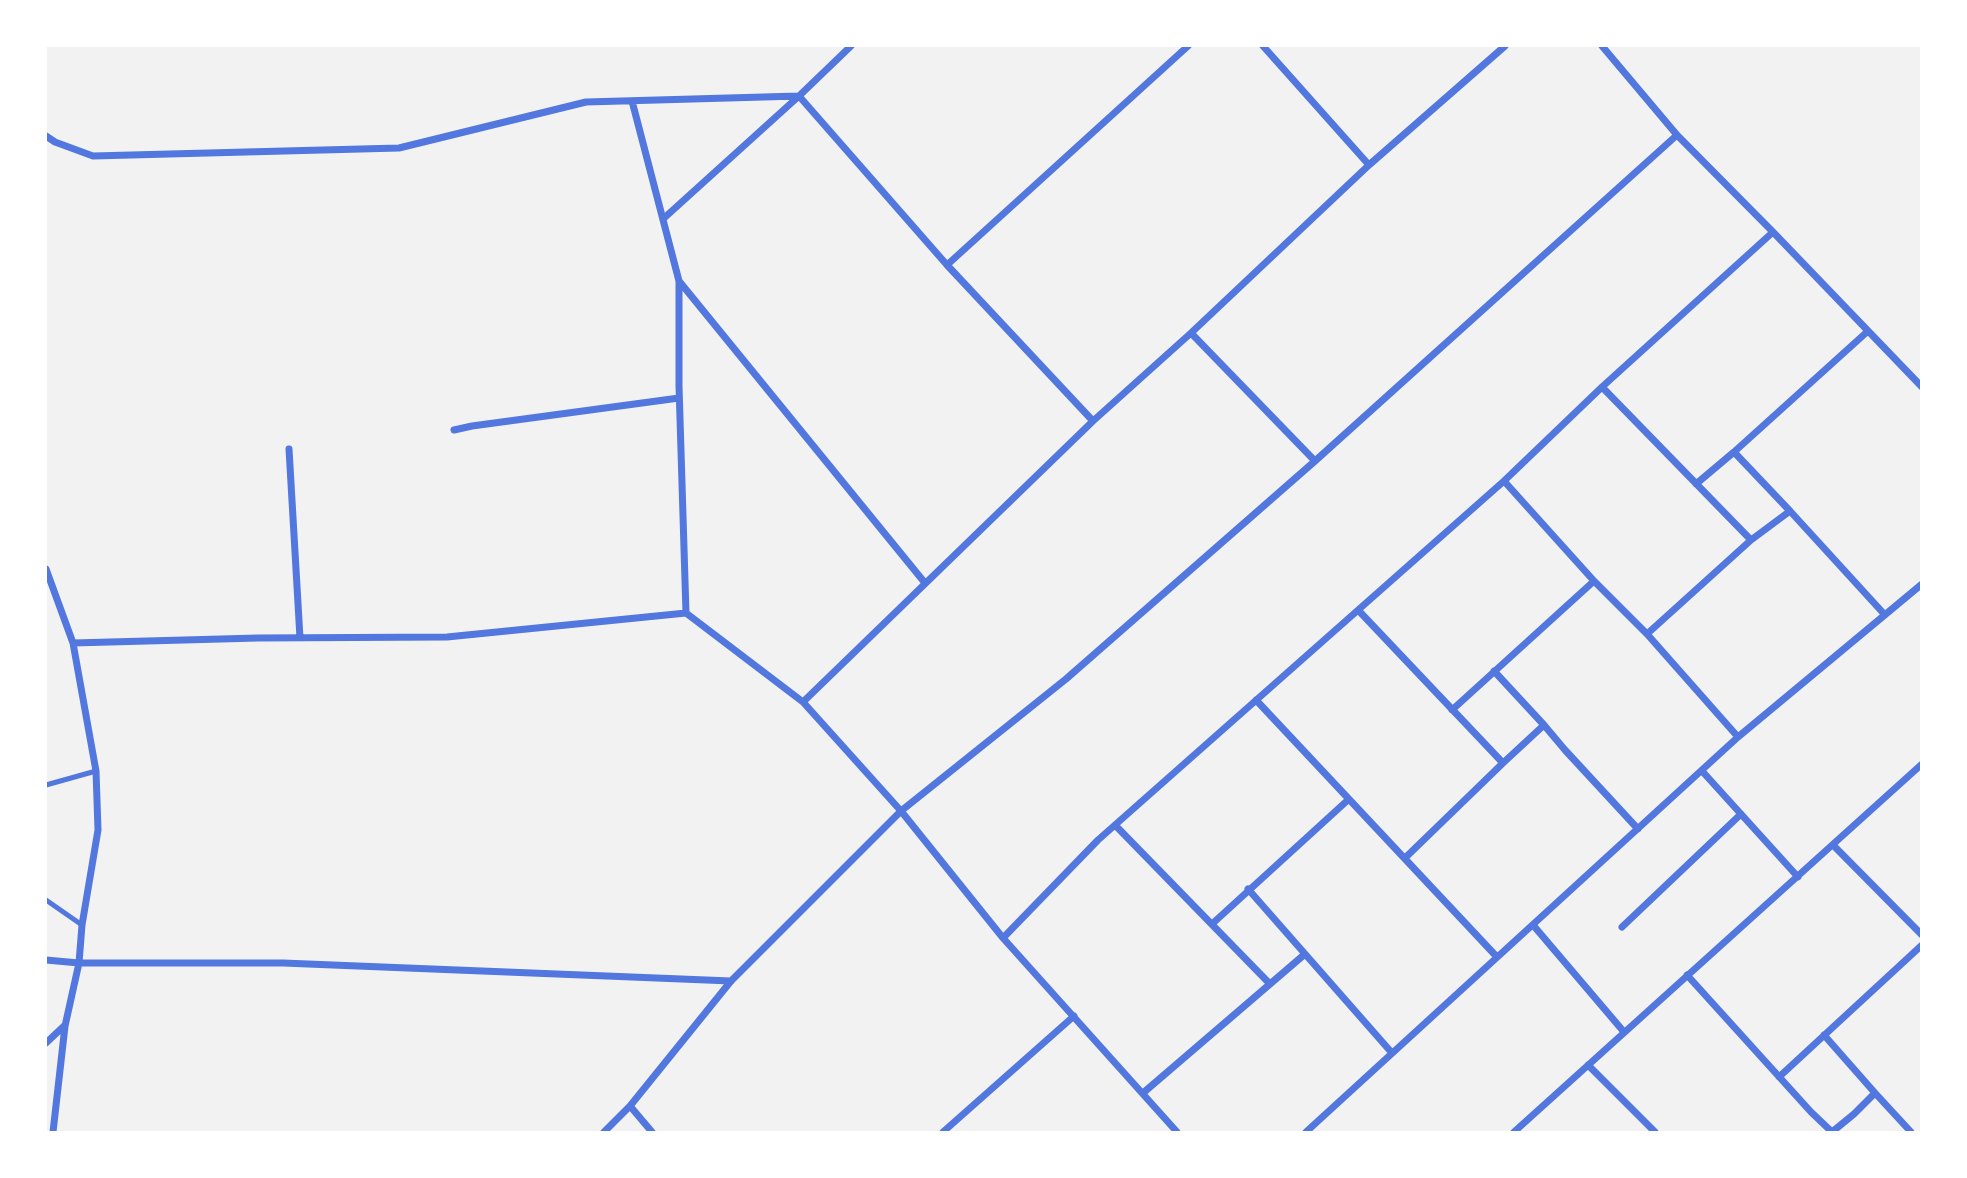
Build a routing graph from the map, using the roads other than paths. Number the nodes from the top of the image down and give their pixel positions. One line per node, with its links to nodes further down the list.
1 (851, 46): 6 (street)
2 (1188, 46): 13 (street)
3 (1263, 46): 10 (street)
4 (1505, 46): 10 (street)
5 (1602, 46): 8 (street)
6 (799, 96): 7 (street); 11 (street); 13 (street)
7 (632, 101): 9 (street); 11 (street)
8 (1677, 135): 12 (street); 24 (street)
9 (46, 136)
10 (1369, 166): 16 (street)
11 (663, 219): 14 (street)
12 (1773, 232): 15 (street); 17 (street)
13 (947, 265): 20 (street)
14 (680, 281): 19 (street); 31 (street)
15 (1868, 331): 18 (street); 23 (street)
16 (1191, 333): 20 (street); 24 (street)
17 (1602, 387): 25 (street); 26 (street)
18 (1922, 387)
19 (679, 398): 21 (street); 34 (street)
20 (1093, 421): 31 (street)
21 (454, 430)
22 (289, 449): 37 (street)
23 (1734, 452): 26 (street); 27 (street)
24 (1315, 461): 51 (street)
25 (1504, 481): 30 (street); 33 (street)
26 (1696, 484): 28 (street)
27 (1790, 511): 28 (street); 35 (street)
28 (1751, 540): 36 (street)
29 (46, 569): 38 (street)
30 (1594, 581): 36 (street); 39 (street)
31 (925, 583): 41 (street)
32 (1922, 584): 35 (street)
33 (1359, 611): 40 (street); 42 (street)
34 (686, 613): 37 (street); 41 (street)
35 (1885, 615): 44 (street)
36 (1647, 634): 44 (street)
37 (300, 638): 38 (street)
38 (73, 643): 47 (street)
39 (1494, 671): 42 (street); 43 (street)
40 (1256, 700): 50 (street); 53 (street)
41 (803, 702): 51 (street)
42 (1452, 710): 45 (street)
43 (1544, 724): 45 (street); 54 (street)
44 (1738, 737): 48 (street)
45 (1503, 763): 56 (street)
46 (1922, 764): 55 (street)
47 (96, 771): 49 (lane); 61 (street)
48 (1702, 771): 52 (street); 54 (street)
49 (46, 785)
50 (1349, 799): 56 (street); 58 (street)
51 (901, 811): 65 (street); 72 (street)
52 (1741, 814): 57 (street); 63 (street)
53 (1115, 825): 60 (street); 65 (street)
54 (1638, 829): 62 (street)
55 (1833, 845): 57 (street); 64 (street)
56 (1405, 858): 68 (street)
57 (1798, 877): 71 (street)
58 (1248, 889): 60 (street); 67 (street)
59 (46, 900): 61 (lane)
60 (1212, 924): 73 (street)
61 (82, 925): 70 (street)
62 (1533, 925): 68 (street); 76 (street)
63 (1622, 927)
64 (1922, 935)
65 (1003, 938): 74 (street)
66 (1922, 945): 77 (street)
67 (1305, 954): 73 (street); 79 (street)
68 (1497, 957): 79 (street)
69 (46, 960): 70 (street)
70 (79, 963): 72 (street); 75 (street)
71 (1687, 975): 76 (street); 81 (street)
72 (731, 981): 84 (street)
73 (1269, 983): 82 (street)
74 (1074, 1016): 82 (street); 88 (street)
75 (65, 1026): 78 (street); 85 (street)
76 (1624, 1032): 80 (street)
77 (1824, 1035): 81 (street); 83 (street)
78 (46, 1043)
79 (1392, 1053): 90 (street)
80 (1588, 1065): 91 (street); 92 (street)
81 (1779, 1077): 93 (street)
82 (1143, 1093): 89 (street)
83 (1875, 1093): 93 (street); 94 (street)
84 (629, 1106): 86 (street); 87 (street)
85 (53, 1132)
86 (604, 1132)
87 (652, 1132)
88 (943, 1132)
89 (1177, 1132)
90 (1306, 1132)
91 (1514, 1132)
92 (1655, 1132)
93 (1831, 1132)
94 (1911, 1132)

